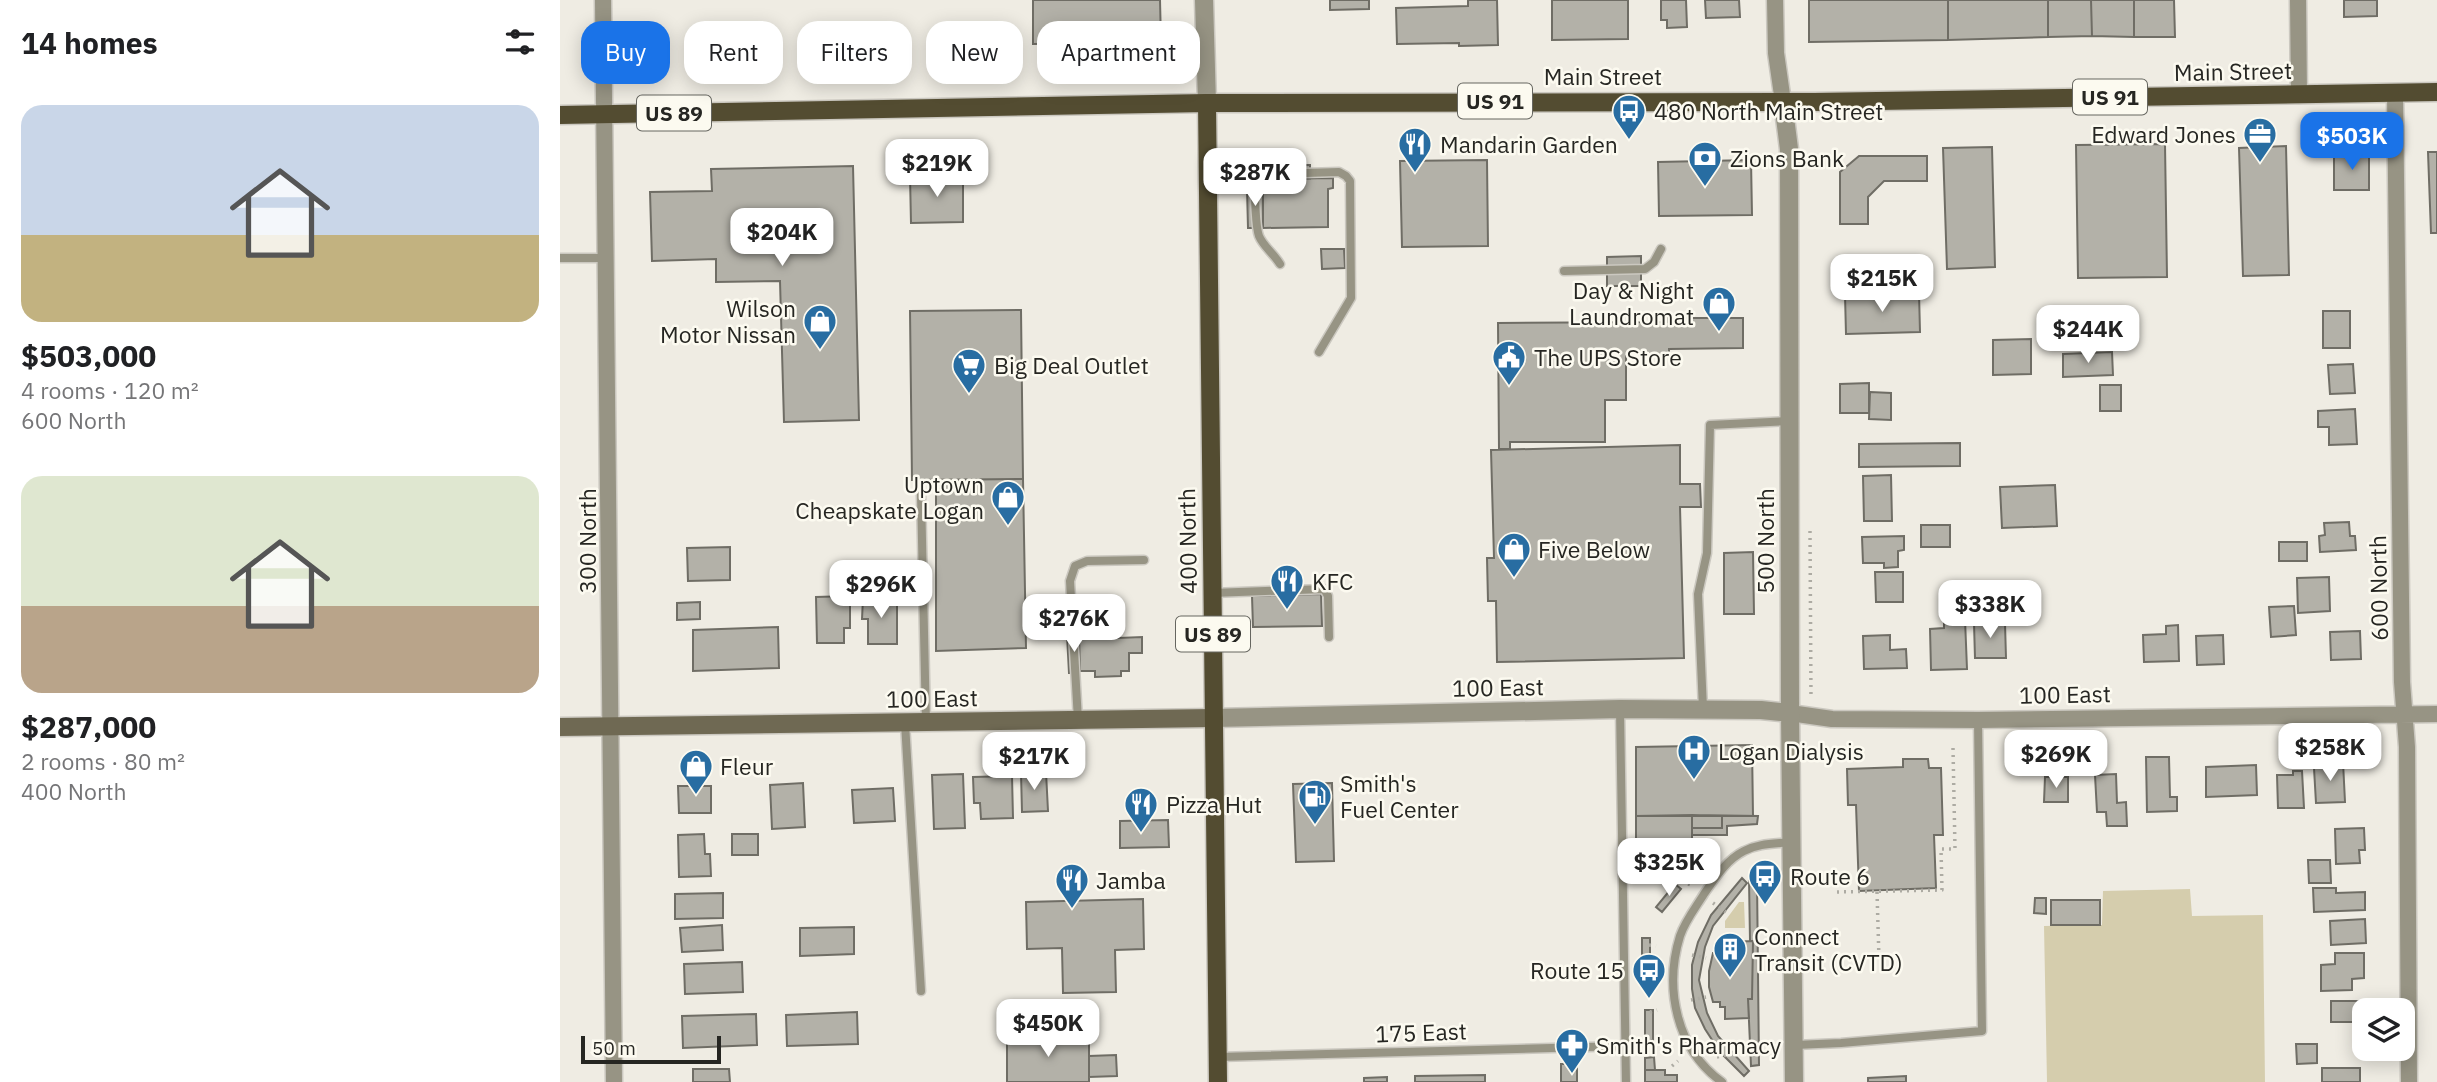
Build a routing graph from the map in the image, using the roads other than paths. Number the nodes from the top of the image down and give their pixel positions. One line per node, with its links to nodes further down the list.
1 (603, 0): 11 (street, 300 North)
2 (1204, 0): 9 (street, 400 North)
3 (1775, 0): 8 (street, 500 North)
4 (2298, 0): 7 (street)
5 (2395, 93): 6 (main road, Main Street / US 91); 7 (main road, Main Street / US 91); 26 (street, 600 North)
6 (2437, 93)
7 (2299, 95): 8 (main road, Main Street / US 91)
8 (1783, 102): 9 (main road, Main Street / US 91); 18 (street, 500 North)
9 (1207, 103): 11 (main road, Main Street / US 89); 21 (main road, 400 North / US 89)
10 (560, 115): 11 (main road, Main Street / US 89)
11 (604, 115): 14 (street, 300 North)
12 (1661, 249): 16 (lane)
13 (560, 258): 14 (lane)
14 (606, 258): 33 (street, 300 North)
15 (1280, 264): 17 (lane)
16 (1564, 271)
17 (1319, 352)
18 (1790, 421): 24 (lane); 25 (street, 500 North)
19 (921, 494): 32 (lane)
20 (1144, 560): 29 (lane)
21 (1212, 593): 22 (lane); 28 (main road, 400 North / US 89)
22 (1329, 637)
23 (1620, 709): 24 (street, 100 East); 28 (street, 100 East); 38 (lane)
24 (1703, 709): 25 (street, 100 East)
25 (1790, 713): 30 (street, 100 East); 35 (street, 500 North)
26 (2405, 714): 27 (street, 100 East); 30 (street, 100 East); 45 (street, 600 North)
27 (2437, 714)
28 (1214, 718): 29 (main road, 100 East); 39 (main road, 400 North / US 89)
29 (1078, 720): 32 (main road, 100 East)
30 (1979, 720): 37 (lane)
31 (905, 723): 32 (main road, 100 East); 33 (main road, 100 East); 36 (lane)
32 (926, 723)
33 (611, 726): 34 (main road, 100 East); 40 (street, 300 North)
34 (560, 727)
35 (1791, 842): 37 (street, 500 North); 43 (lane)
36 (921, 991)
37 (1795, 1045): 44 (street, 500 North)
38 (1625, 1046): 39 (lane, 175 East); 42 (lane)
39 (1217, 1057): 41 (main road, 400 North / US 89)
40 (614, 1082)
41 (1218, 1082)
42 (1626, 1082)
43 (1722, 1082)
44 (1794, 1082)
45 (2409, 1082)

